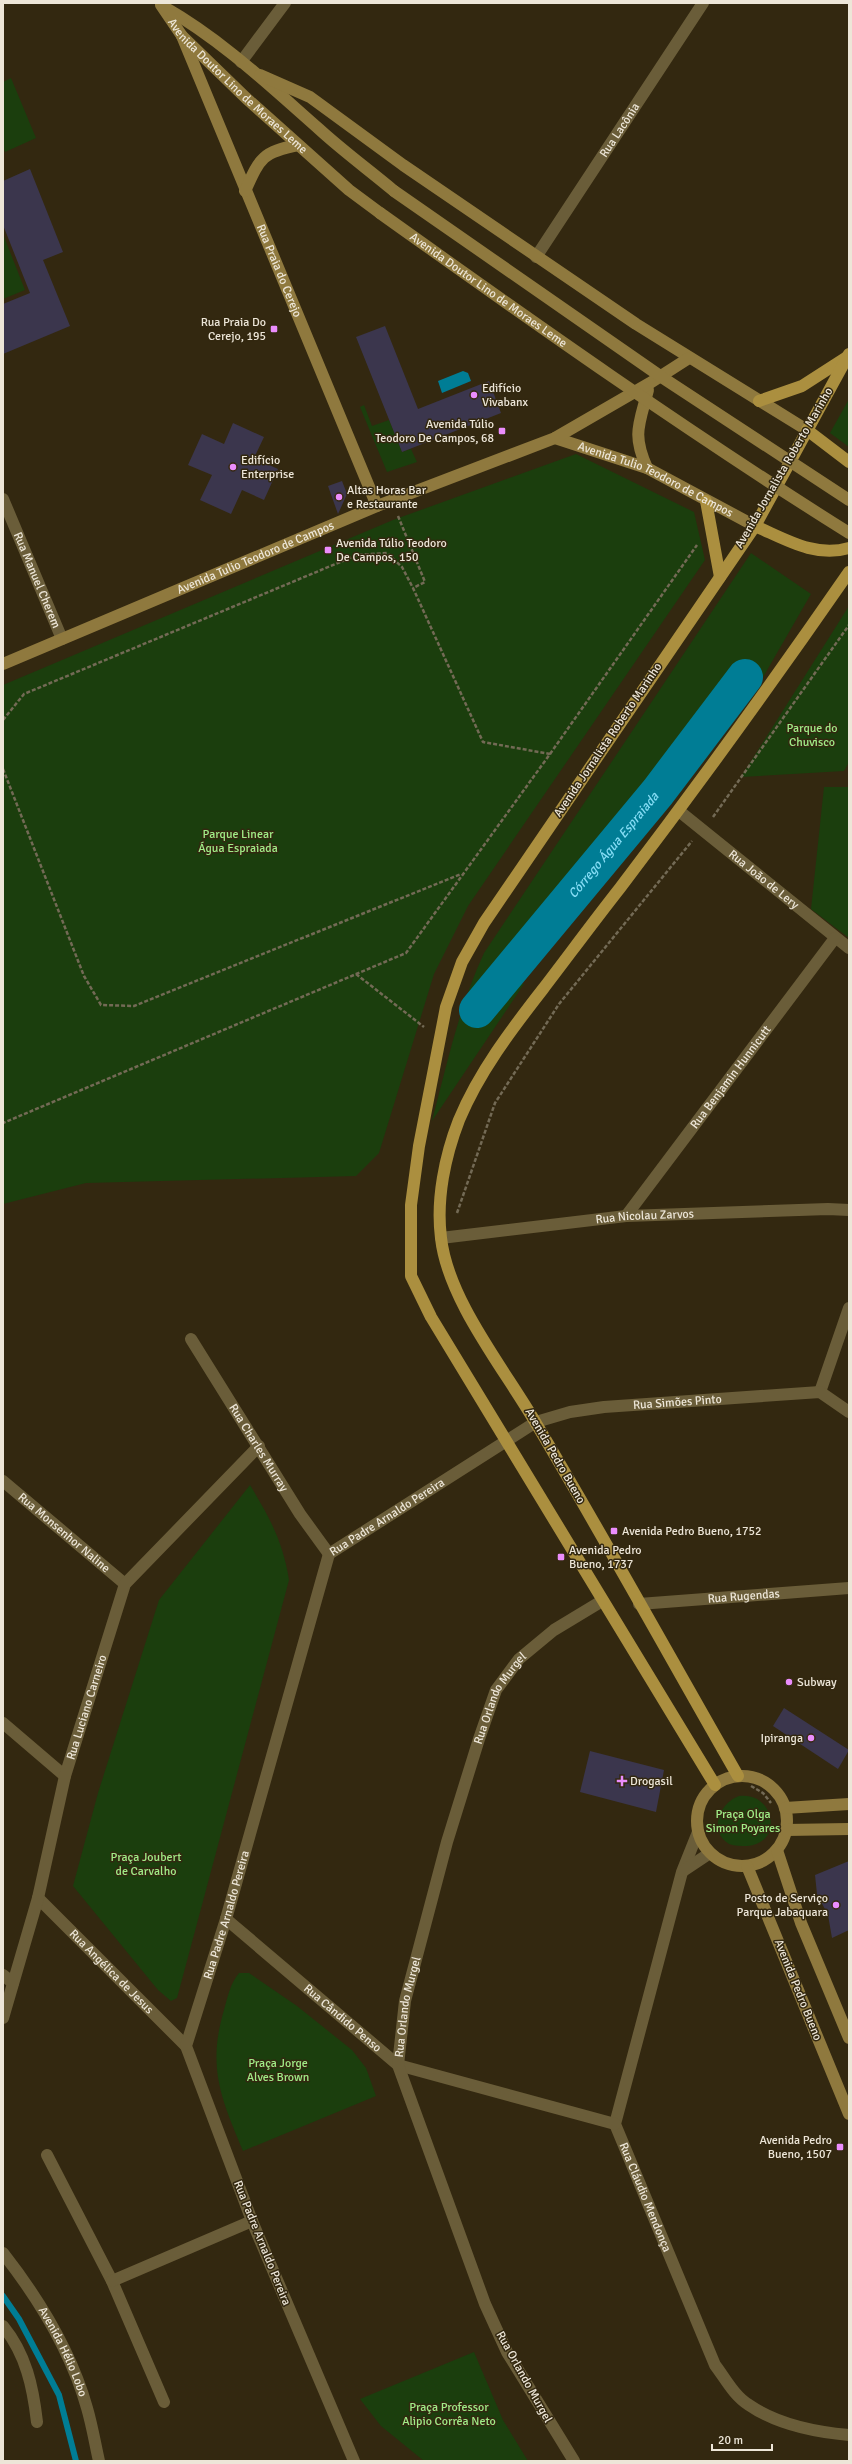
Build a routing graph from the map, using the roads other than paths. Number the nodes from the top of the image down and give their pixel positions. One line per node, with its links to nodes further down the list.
1 (285, 3): 5 (street)
2 (703, 3): 9 (street, Rua Lacônia)
3 (160, 4): 4 (street, Avenida Doutor Lino de Moraes Leme); 5 (street, Avenida Doutor Lino de Moraes Leme)
4 (182, 36): 7 (street, Avenida Doutor Lino de Moraes Leme); 8 (street, Rua Praia do Cerejo)
5 (241, 62): 6 (street, Avenida Doutor Lino de Moraes Leme)
6 (260, 75): 9 (street, Avenida Doutor Lino de Moraes Leme); 19 (street, Avenida Doutor Lino de Moraes Leme, bridge)
7 (298, 145): 8 (street); 23 (street, Avenida Doutor Lino de Moraes Leme, bridge)
8 (245, 191): 21 (street, Rua Praia do Cerejo)
9 (536, 257): 11 (street, Avenida Doutor Lino de Moraes Leme)
10 (848, 355): 13 (main road); 14 (main road, Avenida Jornalista Roberto Marinho)
11 (689, 358): 12 (street, Avenida Tulio Teodoro de Campos); 13 (street, Avenida Doutor Lino de Moraes Leme)
12 (650, 384): 15 (street, Avenida Tulio Teodoro de Campos); 17 (street)
13 (759, 401): 14 (street, Avenida Doutor Lino de Moraes Leme)
14 (807, 430): 16 (main road); 22 (main road, Avenida Jornalista Roberto Marinho)
15 (555, 438): 17 (street, Avenida Tulio Teodoro de Campos); 21 (street, Avenida Tulio Teodoro de Campos)
16 (849, 462)
17 (647, 468): 20 (street, Avenida Tulio Teodoro de Campos)
18 (3, 499): 27 (street, Rua Manuel Cherem)
19 (849, 500)
20 (706, 501): 22 (street, Avenida Tulio Teodoro de Campos); 26 (main road)
21 (377, 506): 27 (street, Avenida Tulio Teodoro de Campos)
22 (755, 526): 24 (main road); 26 (main road, Avenida Jornalista Roberto Marinho)
23 (849, 533)
24 (849, 548)
25 (849, 572): 29 (main road)
26 (720, 577): 40 (main road, Avenida Jornalista Roberto Marinho)
27 (62, 640): 28 (street, Avenida Tulio Teodoro de Campos)
28 (3, 664)
29 (679, 811): 30 (street, Rua João de Lery); 34 (main road, Avenida Pedro Bueno)
30 (835, 938): 31 (street, Rua João de Lery); 33 (street, Rua Benjamin Hunnicutt)
31 (849, 948)
32 (849, 1210): 33 (street, Rua Nicolau Zarvos)
33 (626, 1216): 34 (street, Rua Nicolau Zarvos)
34 (441, 1238): 39 (main road, Avenida Pedro Bueno)
35 (849, 1308): 37 (street)
36 (191, 1339): 41 (street, Rua Charles Murray)
37 (820, 1392): 38 (street); 39 (street, Rua Simões Pinto)
38 (849, 1412)
39 (536, 1422): 40 (street, Rua Simões Pinto); 47 (main road, Avenida Pedro Bueno)
40 (505, 1441): 43 (street, Rua Padre Arnaldo Pereira); 46 (main road)
41 (259, 1446): 43 (street, Rua Charles Murray); 44 (street, Rua Luciano Carneiro)
42 (3, 1481): 44 (street, Rua Monsenhor Naline)
43 (329, 1554): 62 (street, Rua Padre Arnaldo Pereira)
44 (125, 1584): 49 (street, Rua Luciano Carneiro)
45 (849, 1588): 47 (street, Rua Rugendas)
46 (602, 1601): 51 (main road); 68 (street, Rua Orlando Murgel)
47 (639, 1604): 50 (main road, Avenida Pedro Bueno)
48 (3, 1723): 49 (street)
49 (65, 1776): 61 (street, Rua Luciano Carneiro)
50 (738, 1776): 51 (street); 53 (street)
51 (715, 1785): 56 (street)
52 (849, 1804): 53 (street)
53 (780, 1808): 55 (street)
54 (849, 1829): 55 (street)
55 (786, 1830): 57 (street)
56 (698, 1832): 58 (street); 60 (street)
57 (777, 1850): 59 (street); 66 (street)
58 (710, 1853): 59 (street); 60 (street)
59 (747, 1866): 69 (street, Avenida Pedro Bueno)
60 (682, 1872): 70 (street)
61 (38, 1898): 64 (street, Rua Luciano Carneiro); 67 (street, Rua Angélica de Jesus)
62 (226, 1919): 67 (street, Rua Padre Arnaldo Pereira); 68 (street, Rua Cândido Penso)
63 (3, 1975): 64 (street)
64 (13, 1983): 65 (street, Rua Luciano Carneiro)
65 (3, 2018)
66 (849, 2038)
67 (186, 2046): 72 (street, Rua Padre Arnaldo Pereira)
68 (398, 2065): 70 (street, Rua Cândido Penso); 81 (street, Rua Orlando Murgel)
69 (849, 2114)
70 (615, 2124): 78 (street, Rua Cláudio Mendonça)
71 (47, 2155): 74 (street)
72 (252, 2221): 74 (street); 80 (street, Rua Padre Arnaldo Pereira)
73 (3, 2253): 79 (street, Avenida Hélio Lobo)
74 (112, 2281): 76 (street)
75 (3, 2326): 77 (street)
76 (164, 2402)
77 (38, 2422)
78 (849, 2435)
79 (99, 2461)
80 (354, 2461)
81 (574, 2461)

